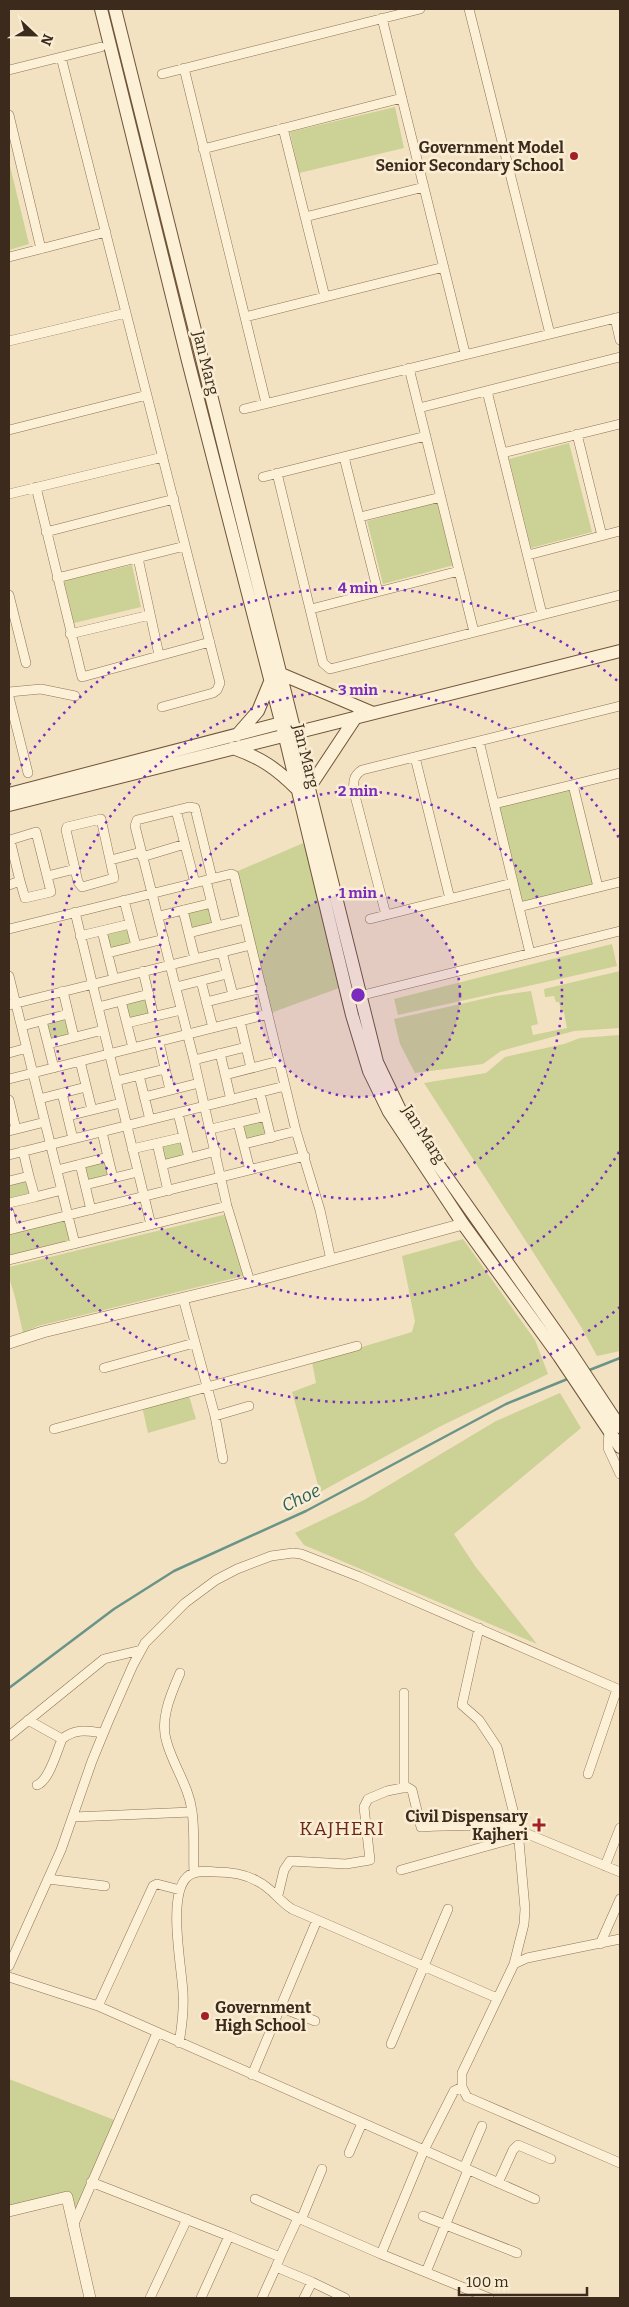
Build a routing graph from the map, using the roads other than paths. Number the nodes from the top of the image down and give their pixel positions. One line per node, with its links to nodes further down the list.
1 (101, 9): 72 (main road, Jan Marg)
2 (115, 9): 71 (main road)
3 (420, 9): 5 (street)
4 (469, 9): 26 (street)
5 (382, 18): 8 (street); 11 (street)
6 (101, 47): 7 (street)
7 (61, 57): 9 (street); 18 (street)
8 (184, 68): 10 (street); 14 (street)
9 (9, 70)
10 (162, 74)
11 (402, 98): 13 (street); 16 (street)
12 (9, 115): 15 (street)
13 (283, 128): 14 (street); 17 (street)
14 (203, 149): 24 (street)
15 (13, 154): 19 (street)
16 (424, 187): 17 (street); 21 (street)
17 (305, 217): 22 (street)
18 (106, 232): 19 (street); 23 (street)
19 (41, 250): 20 (street)
20 (9, 257)
21 (444, 267): 22 (street); 29 (street)
22 (325, 297): 24 (street)
23 (126, 313): 28 (street); 33 (street)
24 (245, 317): 34 (street)
25 (618, 317): 26 (street); 27 (street)
26 (550, 334): 29 (street)
27 (620, 340)
28 (9, 341)
29 (465, 353): 31 (street)
30 (620, 357): 32 (street)
31 (409, 368): 34 (street); 35 (street)
32 (487, 391): 35 (street); 41 (street)
33 (147, 395): 38 (street); 43 (street)
34 (266, 404): 36 (street)
35 (419, 408): 40 (street)
36 (244, 409)
37 (620, 424): 39 (street)
38 (9, 430)
39 (577, 434): 41 (street); 53 (street)
40 (426, 436): 42 (street); 48 (street)
41 (502, 453): 55 (street)
42 (344, 456): 44 (street); 50 (street)
43 (163, 457): 46 (street); 49 (street)
44 (277, 474): 45 (street); 62 (street)
45 (263, 477)
46 (36, 488): 47 (street); 52 (street)
47 (9, 494)
48 (441, 497): 50 (street); 57 (street)
49 (174, 499): 52 (street); 54 (street)
50 (360, 517): 59 (street)
51 (620, 531): 53 (street)
52 (46, 532): 58 (street)
53 (602, 536): 55 (street)
54 (186, 546): 56 (street); 67 (street)
55 (528, 554): 63 (street)
56 (138, 558): 58 (street); 64 (street)
57 (459, 571): 59 (street); 65 (street)
58 (57, 578): 66 (street)
59 (378, 592): 62 (street)
60 (9, 595): 70 (street)
61 (620, 595): 63 (street)
62 (311, 609): 65 (street)
63 (542, 614): 65 (street)
64 (150, 615): 66 (street); 69 (street)
65 (474, 632)
66 (70, 634): 69 (street)
67 (210, 642): 69 (street); 76 (street)
68 (620, 651): 78 (main road)
69 (159, 655)
70 (26, 663)
71 (281, 674): 78 (main road); 80 (main road)
72 (270, 682): 80 (main road, Jan Marg); 82 (main road)
73 (9, 692): 74 (street)
74 (75, 696)
75 (9, 697): 87 (street)
76 (162, 706)
77 (620, 707): 84 (street)
78 (373, 713): 79 (main road)
79 (356, 718): 81 (main road); 90 (main road)
80 (287, 722): 81 (main road); 82 (main road); 83 (main road, Jan Marg)
81 (316, 726): 83 (main road)
82 (237, 735): 91 (main road)
83 (290, 735): 85 (main road); 90 (main road, Jan Marg)
84 (479, 741): 86 (street); 92 (street)
85 (233, 748): 90 (main road); 93 (main road)
86 (415, 757): 108 (street); 114 (street)
87 (28, 773)
88 (620, 773): 89 (street)
89 (573, 784): 92 (street); 106 (street)
90 (303, 789): 144 (main road, Jan Marg)
91 (9, 794)
92 (494, 804): 104 (street)
93 (9, 805)
94 (176, 810): 95 (street); 96 (street); 100 (street)
95 (185, 844): 96 (street); 102 (street)
96 (142, 854): 97 (street); 107 (street)
97 (111, 860): 98 (street); 98 (street)
98 (75, 869): 99 (street)
99 (47, 876): 101 (street); 101 (street)
100 (209, 879): 102 (street); 110 (street); 116 (street)
101 (20, 881): 105 (street)
102 (195, 882): 107 (street)
103 (620, 882): 106 (street)
104 (513, 883): 108 (street); 111 (street)
105 (9, 885)
106 (598, 888): 111 (street)
107 (153, 893): 109 (street); 115 (street)
108 (450, 899): 114 (street)
109 (124, 900): 113 (street); 118 (street)
110 (212, 903): 112 (street); 119 (street)
111 (519, 907): 130 (street)
112 (183, 910): 115 (street); 123 (street)
113 (74, 912): 120 (street); 124 (street)
114 (386, 915): 117 (street)
115 (159, 916): 125 (street)
116 (244, 919): 119 (street); 126 (street)
117 (370, 919)
118 (130, 924): 121 (street); 127 (street)
119 (217, 926): 123 (street)
120 (9, 929)
121 (102, 930): 124 (street); 129 (street)
122 (620, 931): 130 (street)
123 (189, 933): 131 (street)
124 (80, 936): 138 (street)
125 (164, 939): 127 (street); 132 (street)
126 (251, 945): 128 (street); 140 (street)
127 (136, 946): 129 (street)
128 (222, 952): 131 (street); 134 (street)
129 (108, 953): 136 (street)
130 (530, 953): 144 (street)
131 (195, 958): 132 (street)
132 (170, 965): 133 (street); 139 (street)
133 (143, 972): 136 (street); 142 (street)
134 (227, 974): 137 (street); 143 (street)
135 (9, 976): 147 (street)
136 (114, 979): 138 (street)
137 (201, 980): 139 (street); 146 (street)
138 (92, 984): 141 (street); 148 (street)
139 (176, 987): 149 (street)
140 (262, 988): 143 (street); 151 (street)
141 (63, 991): 147 (street); 150 (street)
142 (148, 994): 145 (street); 152 (street)
143 (232, 996): 146 (street)
144 (354, 997): 161 (main road, Jan Marg); 161 (main road, Jan Marg)
145 (121, 1001): 148 (street); 155 (street)
146 (206, 1002): 157 (street)
147 (12, 1004): 156 (street)
148 (98, 1007): 158 (street)
149 (181, 1010): 152 (street); 159 (street)
150 (68, 1014): 153 (street); 160 (street)
151 (268, 1014): 154 (street); 172 (street)
152 (154, 1017): 155 (street)
153 (42, 1021): 156 (street); 163 (street)
154 (240, 1021): 157 (street); 164 (street)
155 (127, 1023): 166 (street)
156 (22, 1026): 165 (street)
157 (212, 1028): 159 (street)
158 (103, 1030): 160 (street); 169 (street)
159 (188, 1034): 162 (street); 170 (street)
160 (74, 1037): 163 (street)
161 (364, 1038): 237 (main road, Jan Marg); 248 (main road, Jan Marg)
162 (159, 1042): 166 (street); 175 (street)
163 (48, 1044): 173 (street)
164 (246, 1047): 168 (street); 174 (street)
165 (27, 1048): 167 (street); 176 (street)
166 (133, 1048): 169 (street)
167 (9, 1053)
168 (220, 1053): 170 (street); 178 (street)
169 (109, 1054): 171 (street); 180 (street)
170 (194, 1060): 181 (street)
171 (80, 1061): 173 (street); 183 (street)
172 (279, 1061): 174 (street); 182 (street)
173 (54, 1068): 176 (street)
174 (251, 1068): 178 (street)
175 (165, 1069): 177 (street); 184 (street)
176 (33, 1073): 179 (street); 188 (street)
177 (138, 1075): 180 (street); 187 (street)
178 (225, 1075): 189 (street)
179 (9, 1079)
180 (116, 1081): 190 (street)
181 (199, 1083): 184 (street); 192 (street)
182 (286, 1086): 186 (street); 203 (street)
183 (86, 1087): 185 (street); 193 (street)
184 (170, 1090): 187 (street)
185 (62, 1093): 188 (street); 195 (street)
186 (260, 1093): 189 (street); 196 (street)
187 (144, 1097): 197 (street)
188 (39, 1099): 198 (street)
189 (231, 1100): 192 (street)
190 (121, 1103): 193 (street); 200 (street)
191 (9, 1105): 202 (street)
192 (205, 1106): 194 (street); 201 (street)
193 (92, 1110): 195 (street)
194 (178, 1113): 197 (street); 205 (street)
195 (68, 1116): 207 (street)
196 (266, 1116): 199 (street); 206 (street)
197 (150, 1120): 200 (street)
198 (45, 1122): 202 (street); 210 (street)
199 (238, 1122): 201 (street); 209 (street)
200 (126, 1126): 204 (street); 211 (street)
201 (210, 1129): 213 (street)
202 (12, 1130)
203 (296, 1131): 206 (street); 215 (street)
204 (102, 1132): 207 (street); 216 (street)
205 (184, 1137): 208 (street); 217 (street)
206 (271, 1138): 209 (street)
207 (73, 1139): 210 (street)
208 (157, 1143): 211 (street); 219 (street)
209 (244, 1144): 221 (street)
210 (51, 1145): 212 (street); 220 (street)
211 (132, 1149): 222 (street)
212 (23, 1151): 214 (street); 223 (street)
213 (216, 1151): 217 (street); 224 (street)
214 (9, 1155)
215 (305, 1156): 221 (street); 242 (street)
216 (108, 1157): 218 (street); 225 (street)
217 (189, 1158): 219 (street)
218 (80, 1164): 220 (street); 227 (street)
219 (162, 1164): 229 (street)
220 (57, 1170): 228 (street)
221 (250, 1170): 224 (street)
222 (138, 1172): 225 (street); 231 (street)
223 (29, 1176): 226 (street); 230 (street)
224 (221, 1177): 229 (street); 233 (street)
225 (113, 1178): 227 (street)
226 (9, 1181)
227 (85, 1185): 234 (street)
228 (62, 1190): 230 (street); 236 (street)
229 (168, 1191): 231 (street)
230 (35, 1197): 232 (street)
231 (144, 1197): 234 (street); 238 (street)
232 (9, 1203)
233 (227, 1206): 238 (street); 243 (street)
234 (91, 1210): 236 (street)
235 (9, 1212): 239 (street)
236 (68, 1216): 239 (street); 240 (street)
237 (463, 1224): 242 (street); 248 (main road, Jan Marg)
238 (151, 1225): 240 (street)
239 (11, 1230)
240 (75, 1244): 241 (street)
241 (9, 1260)
242 (331, 1260): 243 (street)
243 (250, 1282): 244 (street)
244 (183, 1298): 245 (street); 246 (street)
245 (9, 1343)
246 (194, 1343): 249 (street); 250 (street)
247 (357, 1346): 250 (street)
248 (564, 1353): 251 (main road, Jan Marg)
249 (104, 1368)
250 (207, 1388): 254 (street); 256 (street)
251 (594, 1398): 253 (main road, Jan Marg); 255 (main road, Jan Marg)
252 (249, 1406): 254 (street)
253 (616, 1415): 255 (main road, Jan Marg)
254 (214, 1416): 258 (street)
255 (615, 1428): 257 (main road, Jan Marg); 259 (street)
256 (54, 1429)
257 (620, 1447)
258 (223, 1459)
259 (620, 1474)
260 (479, 1628): 261 (street); 263 (street); 275 (street)
261 (141, 1650): 265 (street); 266 (street)
262 (180, 1673): 272 (street)
263 (619, 1689): 269 (street)
264 (404, 1693): 271 (street)
265 (28, 1720): 267 (street); 268 (street)
266 (103, 1734): 268 (street); 273 (street)
267 (9, 1736)
268 (62, 1739): 270 (street)
269 (588, 1774)
270 (36, 1785)
271 (404, 1788): 275 (street); 283 (street)
272 (192, 1812): 273 (street); 279 (street)
273 (74, 1817): 280 (street)
274 (620, 1828): 276 (street)
275 (519, 1833): 276 (street); 277 (street); 289 (street)
276 (606, 1866): 278 (street)
277 (401, 1870)
278 (620, 1872)
279 (194, 1873): 282 (street); 283 (street)
280 (48, 1879): 281 (street); 290 (street)
281 (105, 1886)
282 (180, 1890): 294 (street); 298 (street)
283 (278, 1895): 286 (street)
284 (620, 1899): 288 (street)
285 (448, 1909): 291 (street)
286 (316, 1920): 291 (street); 295 (street)
287 (620, 1940): 288 (street)
288 (600, 1944): 289 (street)
289 (514, 1964): 293 (street)
290 (9, 1966)
291 (423, 1967): 293 (street); 299 (street)
292 (9, 1978): 294 (street)
293 (497, 1998): 301 (street)
294 (98, 2006): 297 (street)
295 (280, 2007): 296 (street); 300 (street)
296 (315, 2021)
297 (157, 2033): 298 (street); 310 (street)
298 (179, 2043): 300 (street)
299 (391, 2044)
300 (252, 2075): 302 (street)
301 (462, 2087): 304 (street); 307 (street)
302 (362, 2123): 304 (street); 305 (street)
303 (482, 2126): 309 (street)
304 (424, 2150): 309 (street); 322 (street)
305 (349, 2153)
306 (551, 2159): 311 (street)
307 (620, 2163)
308 (322, 2169): 317 (street)
309 (466, 2169): 311 (street); 318 (street)
310 (91, 2182): 316 (street); 319 (street)
311 (498, 2183): 313 (street)
312 (255, 2199): 317 (street)
313 (535, 2199)
314 (9, 2211): 319 (street)
315 (422, 2216): 318 (street)
316 (186, 2219): 320 (street); 328 (street)
317 (300, 2219): 322 (street); 323 (street)
318 (446, 2225): 321 (street); 325 (street)
319 (73, 2226): 327 (street)
320 (229, 2236): 323 (street); 329 (street)
321 (517, 2253)
322 (381, 2254): 325 (street)
323 (280, 2257): 324 (street)
324 (276, 2267): 326 (street); 330 (street)
325 (426, 2272): 333 (street)
326 (312, 2282): 331 (street); 332 (street)
327 (90, 2298)
328 (150, 2298)
329 (201, 2298)
330 (262, 2298)
331 (304, 2298)
332 (345, 2298)
333 (489, 2298)

